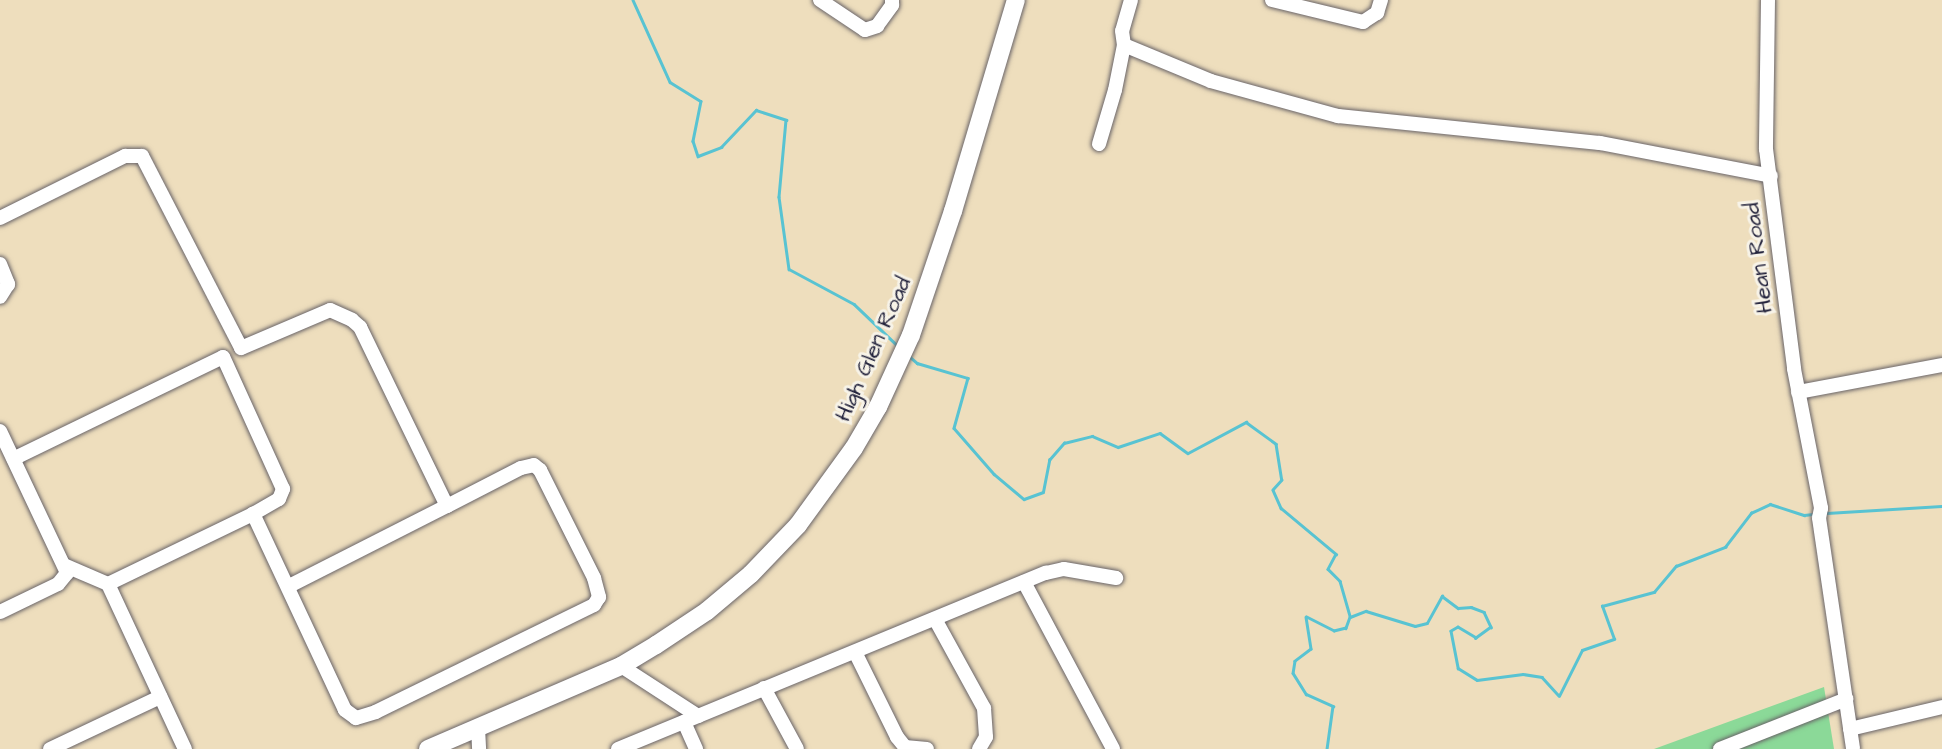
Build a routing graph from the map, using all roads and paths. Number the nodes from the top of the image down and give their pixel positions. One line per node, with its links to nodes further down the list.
1 (820, 0): 2 (street)
2 (892, 0)
3 (1016, 0): 30 (main road, High Glen Road)
4 (1131, 0): 8 (street)
5 (1272, 0): 6 (street)
6 (1381, 0)
7 (1768, 0): 10 (street, Hean Road)
8 (1124, 45): 9 (street); 10 (street)
9 (1099, 144)
10 (1771, 176): 17 (street, Hean Road)
11 (0, 218): 14 (street)
12 (0, 264): 13 (street)
13 (0, 297)
14 (241, 348): 15 (street); 20 (street)
15 (223, 357): 19 (street); 21 (street)
16 (1942, 365): 17 (street)
17 (1798, 392): 33 (street, Hean Road)
18 (0, 431): 19 (street)
19 (13, 459): 22 (street)
20 (447, 506): 26 (street); 26 (street)
21 (253, 514): 25 (street); 26 (street)
22 (65, 566): 25 (street); 27 (street)
23 (1116, 578): 24 (street)
24 (1024, 582): 28 (street); 48 (street)
25 (108, 584): 32 (street)
26 (289, 586)
27 (0, 612)
28 (935, 619): 29 (street); 47 (street)
29 (855, 652): 31 (street); 46 (street)
30 (621, 666): 35 (street); 37 (main road, High Glen Road)
31 (764, 688): 35 (street); 45 (street)
32 (160, 697): 39 (street); 40 (street)
33 (1846, 699): 38 (street, Hean Road); 49 (street)
34 (1942, 706): 38 (street)
35 (698, 716): 36 (street)
36 (684, 722): 43 (street); 44 (street)
37 (478, 728): 41 (main road, High Glen Road); 42 (street)
38 (1850, 729): 50 (street, Hean Road)
39 (50, 749)
40 (185, 749)
41 (428, 749)
42 (479, 749)
43 (618, 749)
44 (696, 749)
45 (797, 749)
46 (927, 749)
47 (979, 749)
48 (1113, 749)
49 (1720, 749)
50 (1853, 749)

